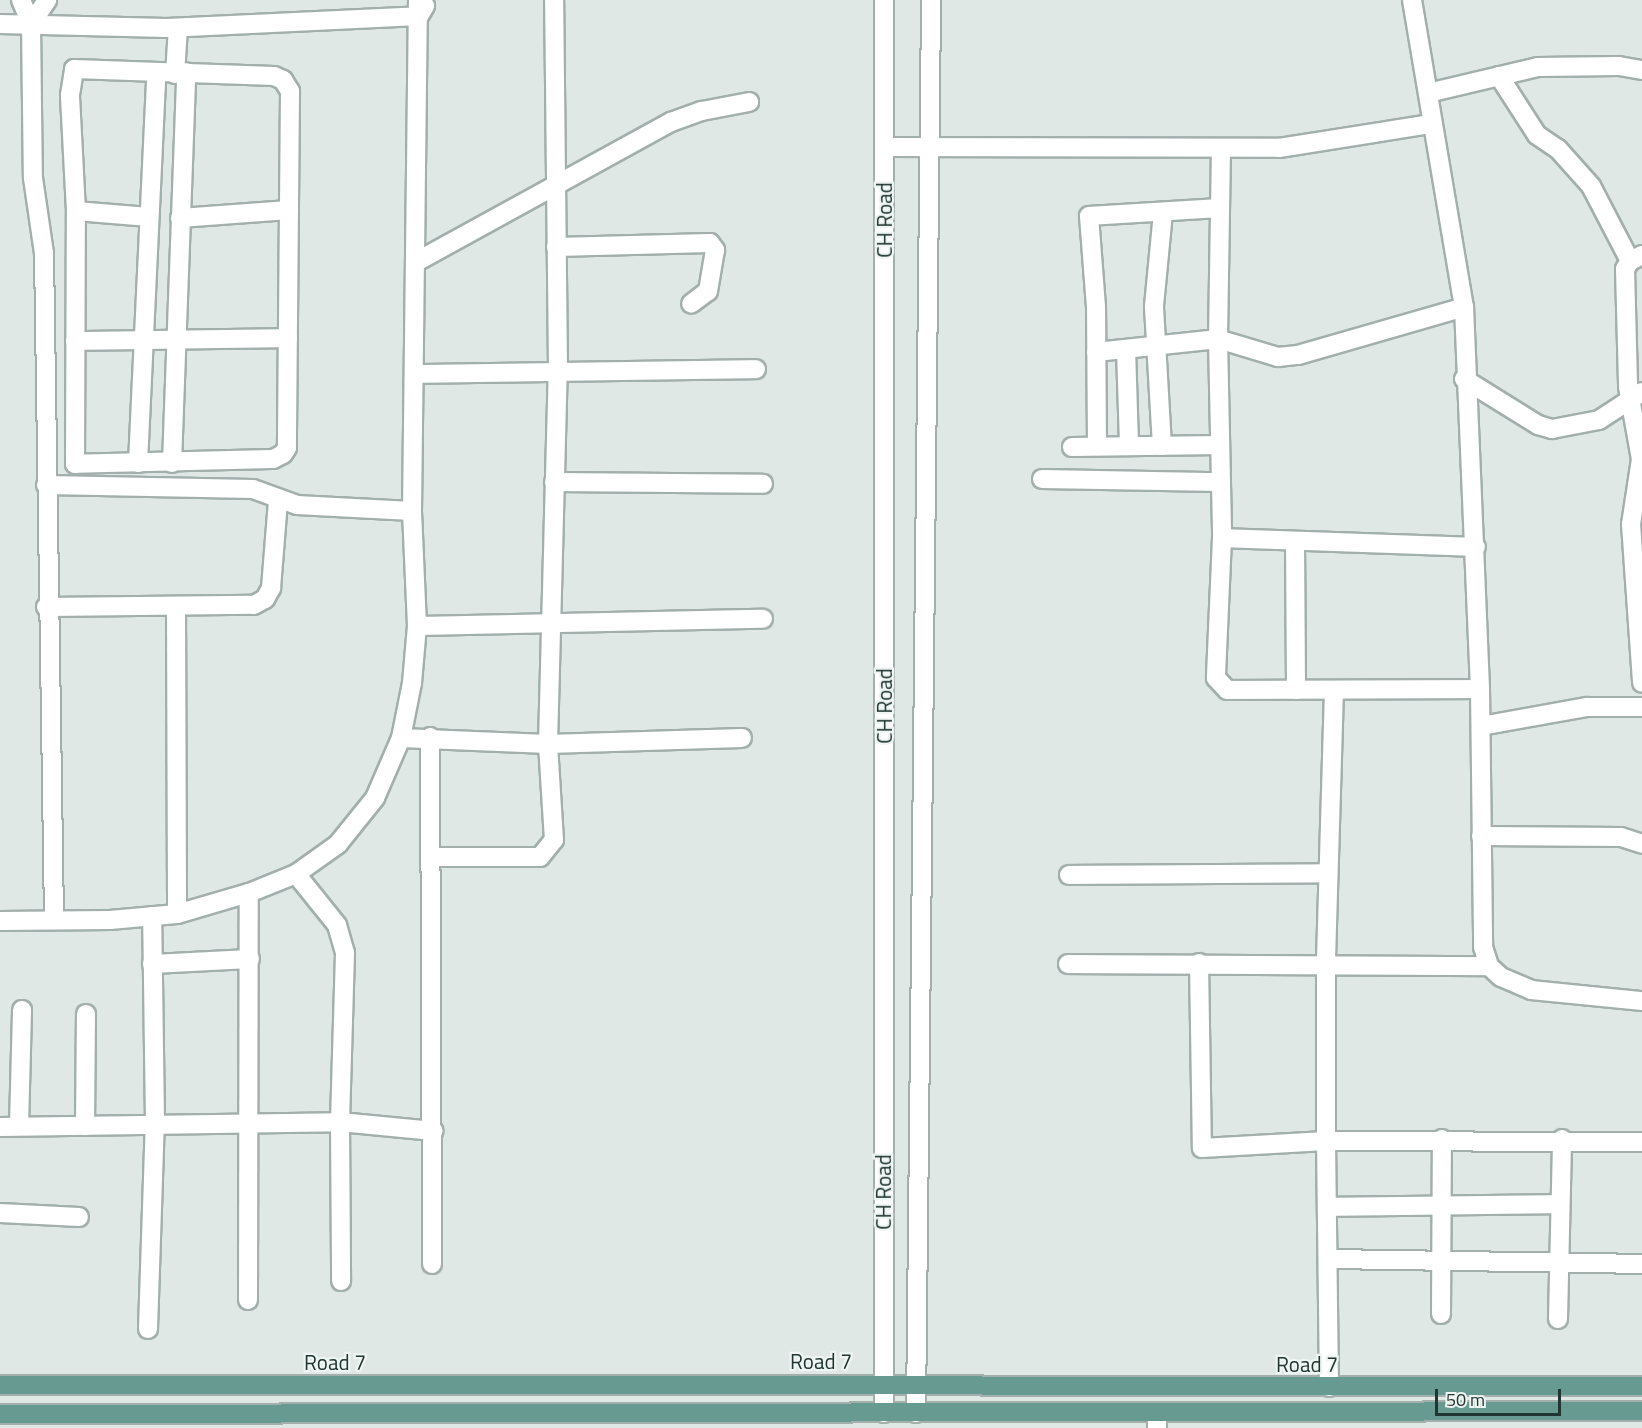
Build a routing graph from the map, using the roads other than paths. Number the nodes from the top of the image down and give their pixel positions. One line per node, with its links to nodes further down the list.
1 (21, 0): 10 (street)
2 (47, 0): 10 (street)
3 (429, 0): 8 (street)
4 (554, 0): 22 (street)
5 (884, 0): 19 (street, CH Road)
6 (931, 0): 20 (street, CH Road)
7 (1412, 0): 16 (street)
8 (418, 8): 11 (street); 31 (street)
9 (0, 24): 10 (street)
10 (31, 24): 11 (street); 58 (street)
11 (178, 28): 13 (street)
12 (1642, 70): 15 (street)
13 (180, 73): 14 (street); 24 (street); 28 (street)
14 (156, 75): 25 (street); 27 (street)
15 (1499, 76): 16 (street); 30 (street)
16 (1428, 93): 18 (street)
17 (749, 102): 22 (street)
18 (1431, 124): 21 (street); 33 (street)
19 (884, 147): 20 (street); 128 (street, CH Road)
20 (932, 148): 21 (street); 130 (street, CH Road)
21 (1221, 148): 23 (street)
22 (556, 187): 29 (street); 31 (street)
23 (1219, 208): 26 (street); 36 (street)
24 (289, 210): 28 (street); 34 (street)
25 (76, 211): 27 (street); 38 (street)
26 (1162, 212): 39 (street); 41 (street)
27 (149, 218): 37 (street)
28 (180, 218): 35 (street)
29 (556, 247): 32 (street); 43 (street)
30 (1636, 258): 46 (street)
31 (416, 262): 44 (street)
32 (691, 304)
33 (1464, 307): 36 (street); 45 (street)
34 (288, 338): 35 (street); 53 (street)
35 (178, 339): 37 (street); 53 (street)
36 (1218, 339): 39 (street); 47 (street)
37 (144, 340): 38 (street); 52 (street)
38 (75, 341): 52 (street)
39 (1157, 345): 40 (street); 50 (street)
40 (1126, 349): 41 (street); 49 (street)
41 (1096, 352): 48 (street)
42 (756, 369): 43 (street)
43 (558, 370): 44 (street); 56 (street)
44 (415, 374): 62 (street)
45 (1464, 379): 46 (street); 65 (street)
46 (1636, 398): 60 (street)
47 (1220, 445): 50 (street); 55 (street)
48 (1097, 446): 49 (street); 51 (street)
49 (1129, 446): 50 (street)
50 (1162, 446)
51 (1072, 447)
52 (138, 463): 53 (street)
53 (165, 463): 59 (street)
54 (1042, 479): 55 (street)
55 (1221, 482): 63 (street)
56 (554, 483): 57 (street); 69 (street)
57 (763, 484)
58 (46, 485): 59 (street); 66 (street)
59 (154, 487): 61 (street)
60 (1637, 499): 71 (street)
61 (278, 501): 62 (street); 67 (street)
62 (412, 511): 70 (street)
63 (1222, 538): 64 (street); 74 (street)
64 (1295, 541): 65 (street); 74 (street)
65 (1476, 547): 73 (street)
66 (46, 607): 67 (street); 91 (street)
67 (176, 607): 89 (street)
68 (763, 620): 69 (street)
69 (552, 622): 70 (street); 81 (street)
70 (417, 626): 79 (street)
71 (1642, 675): 72 (street)
72 (1642, 683)
73 (1480, 689): 75 (street); 77 (street)
74 (1296, 690): 75 (street)
75 (1334, 690): 85 (street)
76 (1642, 707): 77 (street)
77 (1481, 726): 82 (street)
78 (430, 737): 79 (street); 81 (street); 84 (street)
79 (401, 738): 86 (street)
80 (742, 738): 81 (street)
81 (548, 744): 84 (street)
82 (1481, 836): 83 (street); 98 (street)
83 (1642, 844)
84 (431, 857): 108 (street)
85 (1328, 873): 87 (street); 94 (street)
86 (296, 874): 88 (street); 104 (street)
87 (1069, 875)
88 (249, 893): 89 (street); 93 (street)
89 (177, 914): 90 (street)
90 (152, 916): 91 (street); 96 (street)
91 (54, 920): 92 (street)
92 (0, 921)
93 (250, 959): 96 (street); 103 (street)
94 (1326, 962): 95 (street); 98 (street); 111 (street)
95 (1199, 963): 97 (street); 111 (street)
96 (152, 964): 102 (street)
97 (1068, 964)
98 (1490, 966): 99 (street)
99 (1642, 1001)
100 (22, 1010): 106 (street)
101 (86, 1014): 107 (street)
102 (155, 1122): 103 (street); 107 (street); 127 (street)
103 (250, 1122): 104 (street); 124 (street)
104 (340, 1122): 108 (street); 123 (street)
105 (0, 1126): 106 (street)
106 (19, 1126): 107 (street)
107 (85, 1126)
108 (434, 1131): 120 (street)
109 (1442, 1139): 110 (street); 111 (street); 115 (street)
110 (1562, 1139): 112 (street); 113 (street)
111 (1326, 1141): 114 (street)
112 (1642, 1142)
113 (1560, 1204): 115 (street); 122 (street)
114 (1327, 1207): 115 (street); 118 (street)
115 (1441, 1207): 119 (street)
116 (0, 1213): 117 (street)
117 (79, 1217)
118 (1329, 1259): 119 (street); 132 (street)
119 (1442, 1260): 122 (street); 125 (street)
120 (432, 1264)
121 (1642, 1264): 122 (street)
122 (1560, 1265): 126 (street)
123 (341, 1281)
124 (248, 1300)
125 (1441, 1314)
126 (1558, 1319)
127 (148, 1329)
128 (883, 1383): 129 (main road, Road 7); 130 (main road, Road 7); 134 (street, CH Road)
129 (0, 1385)
130 (916, 1386): 132 (main road, Road 7); 135 (street, CH Road)
131 (1642, 1386): 132 (main road, Road 7)
132 (1329, 1387)
133 (1642, 1411): 137 (main road)
134 (884, 1413): 135 (main road); 136 (main road)
135 (916, 1413): 137 (main road)
136 (0, 1414)
137 (1157, 1420)

